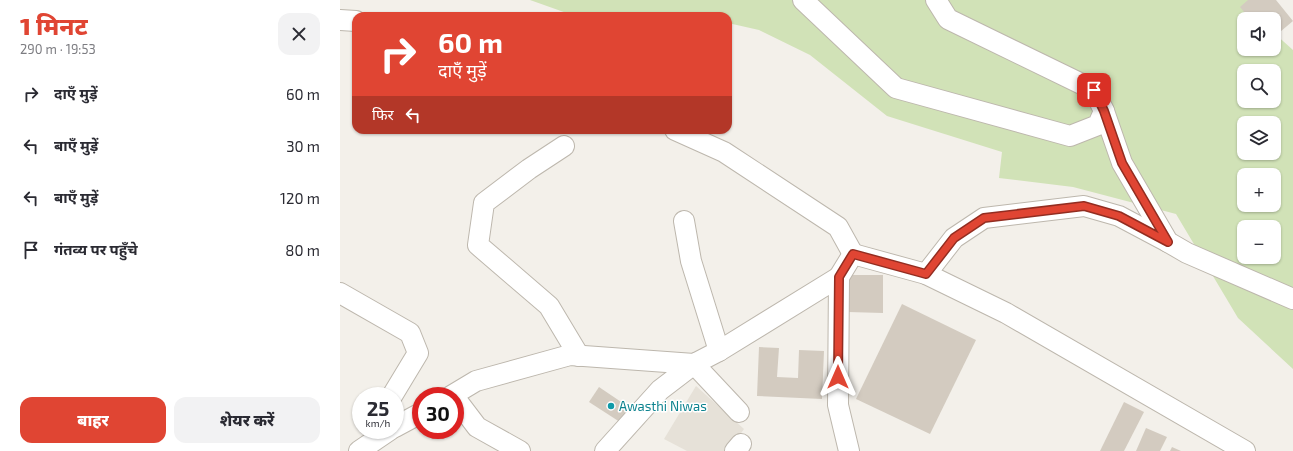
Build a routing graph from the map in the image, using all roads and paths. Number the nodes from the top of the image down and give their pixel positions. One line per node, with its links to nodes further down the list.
1 (803, 0): 5 (street)
2 (936, 0): 5 (street)
3 (340, 20): 4 (street)
4 (352, 21)
5 (1104, 111): 9 (street)
6 (684, 134): 10 (street)
7 (564, 146): 16 (street)
8 (684, 222): 15 (street)
9 (1168, 242): 11 (street); 14 (street)
10 (853, 254): 11 (street); 12 (street)
11 (926, 274): 23 (street)
12 (839, 277): 15 (street); 27 (street)
13 (340, 294): 18 (street)
14 (1293, 299)
15 (720, 351): 17 (street)
16 (579, 356): 17 (street); 19 (street)
17 (694, 364): 21 (street); 26 (street)
18 (398, 387)
19 (464, 389)
20 (464, 411): 25 (street)
21 (739, 412)
22 (376, 439): 24 (street)
23 (1221, 445): 28 (street)
24 (359, 451)
25 (520, 451)
26 (606, 451)
27 (849, 451)
28 (1245, 451)

